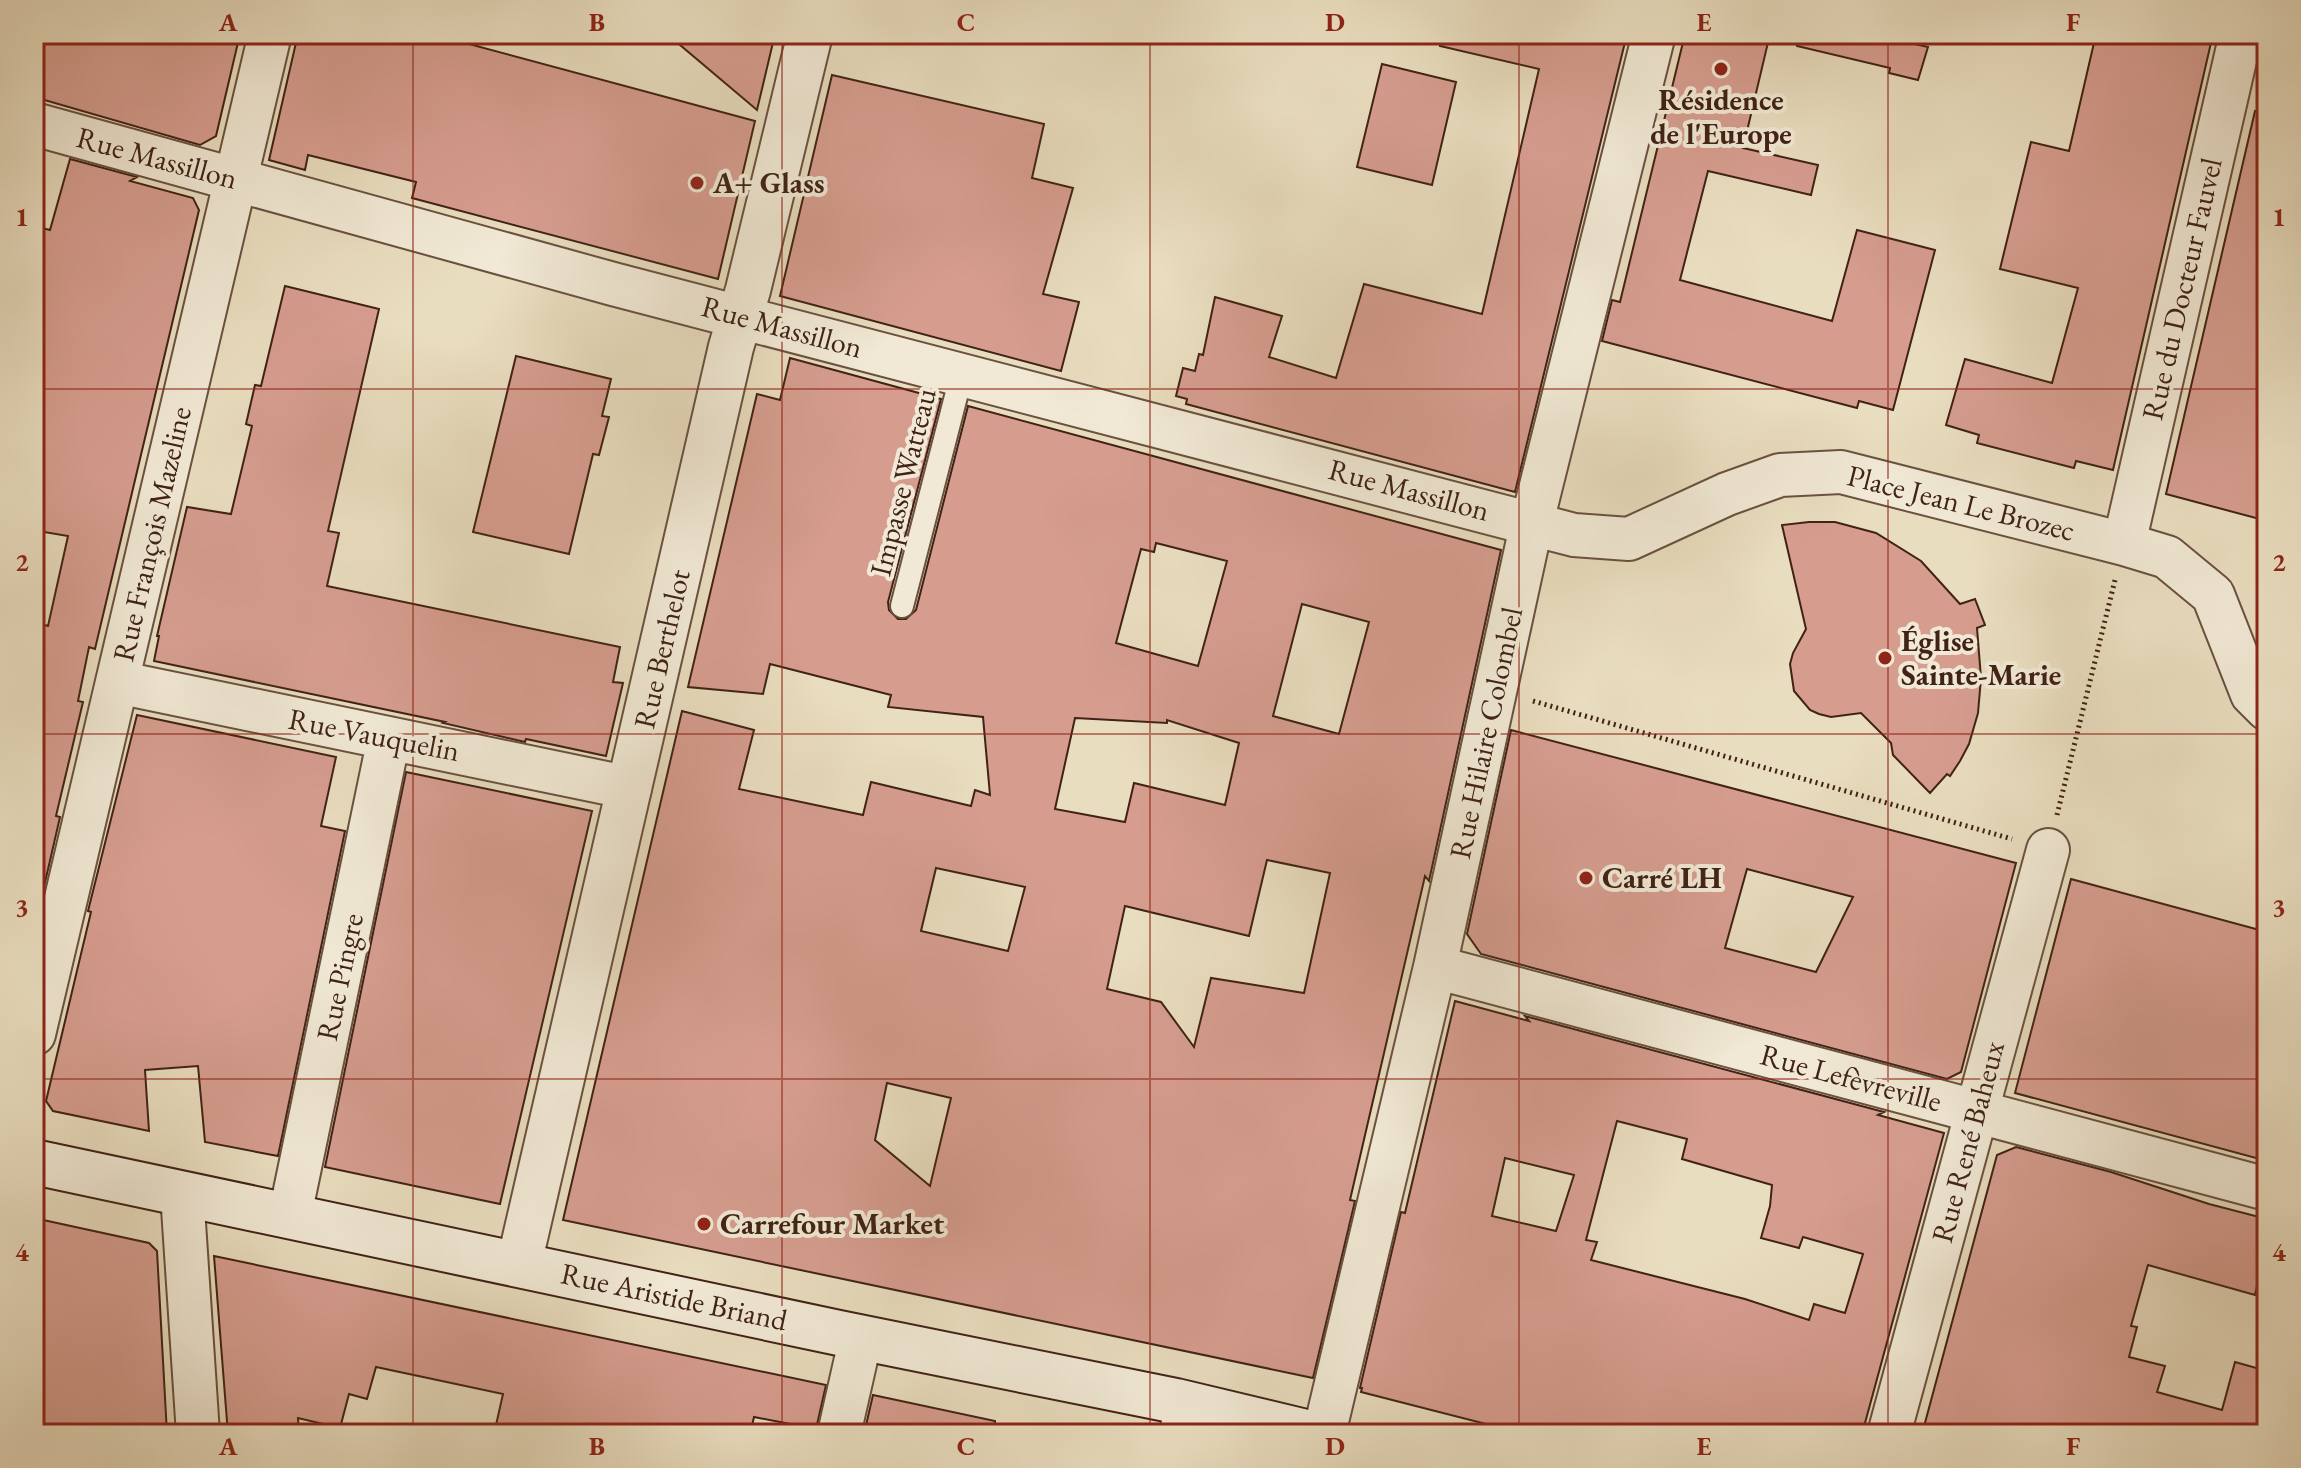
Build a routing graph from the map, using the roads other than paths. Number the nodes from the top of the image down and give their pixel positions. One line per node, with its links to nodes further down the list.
1 (270, 34): 6 (street, Rue François Mazeline)
2 (810, 34): 7 (main road, Rue Berthelot)
3 (1654, 34): 9 (street, Rue Hilaire Colombel)
4 (2241, 34): 10 (street, Rue du Docteur Fauvel)
5 (34, 124): 6 (street, Rue Massillon)
6 (236, 179): 7 (street, Rue Massillon); 12 (street, Rue François Mazeline)
7 (741, 315): 8 (street, Rue Massillon); 15 (main road, Rue Berthelot)
8 (962, 373): 9 (street, Rue Massillon); 11 (lane, Impasse Watteau)
9 (1532, 522): 10 (street, Place Jean Le Brozec); 17 (street, Rue Hilaire Colombel)
10 (2124, 544): 13 (street, Place Jean Le Brozec)
11 (902, 606)
12 (117, 682): 14 (street, Rue Vauquelin); 18 (street, Rue François Mazeline)
13 (2267, 709)
14 (389, 738): 15 (street, Rue Vauquelin); 23 (street, Rue Pingre)
15 (630, 788): 24 (main road, Rue Berthelot)
16 (2048, 850): 19 (street, Rue René Baheux)
17 (1435, 967): 19 (street, Rue Lefèvreville); 30 (street, Rue Hilaire Colombel)
18 (34, 1034)
19 (1977, 1111): 21 (street, Rue Lefèvreville); 31 (street, Rue René Baheux)
20 (34, 1162): 22 (main road, Rue Aristide Briand)
21 (2267, 1189)
22 (182, 1193): 23 (main road, Rue Aristide Briand); 27 (street)
23 (290, 1215): 24 (main road, Rue Aristide Briand)
24 (519, 1264): 25 (main road, Rue Aristide Briand)
25 (861, 1337): 26 (main road, Rue Aristide Briand); 28 (street)
26 (1173, 1418): 29 (main road, Rue Aristide Briand)
27 (198, 1434)
28 (839, 1434)
29 (1314, 1434)
30 (1324, 1434)
31 (1889, 1434)

